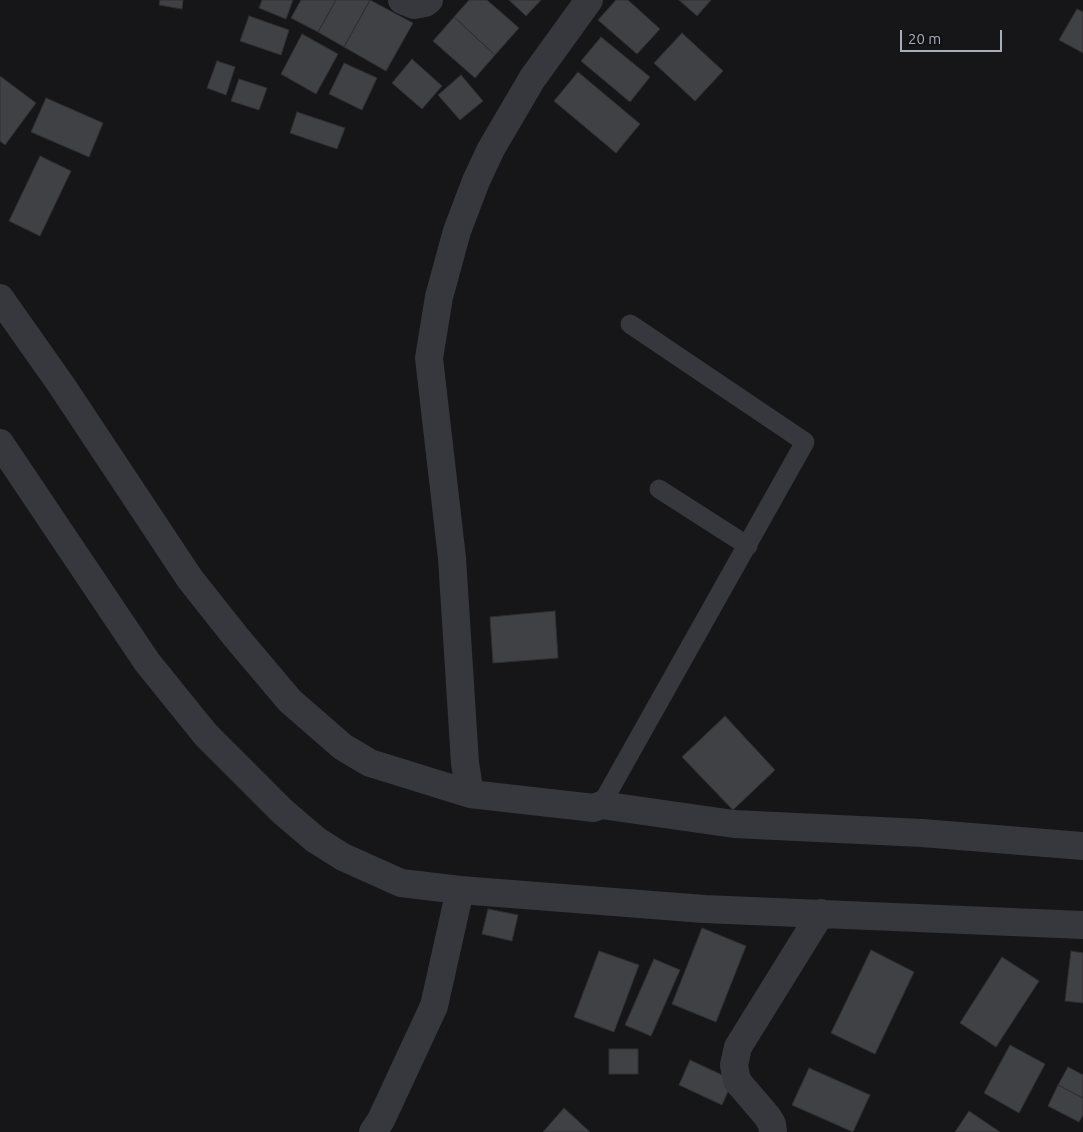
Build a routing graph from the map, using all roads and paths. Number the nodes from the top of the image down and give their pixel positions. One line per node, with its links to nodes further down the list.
1 (402, 0): 2 (street)
2 (430, 0)
3 (589, 0): 9 (street)
4 (0, 298): 9 (street)
5 (630, 324): 8 (lane)
6 (0, 443): 12 (street)
7 (659, 489): 8 (lane)
8 (748, 546): 10 (lane)
9 (470, 794): 10 (street)
10 (601, 805): 11 (street)
11 (1083, 846)
12 (460, 890): 13 (street); 15 (street)
13 (821, 913): 14 (street); 16 (street)
14 (1083, 925)
15 (381, 1128)
16 (773, 1132)

